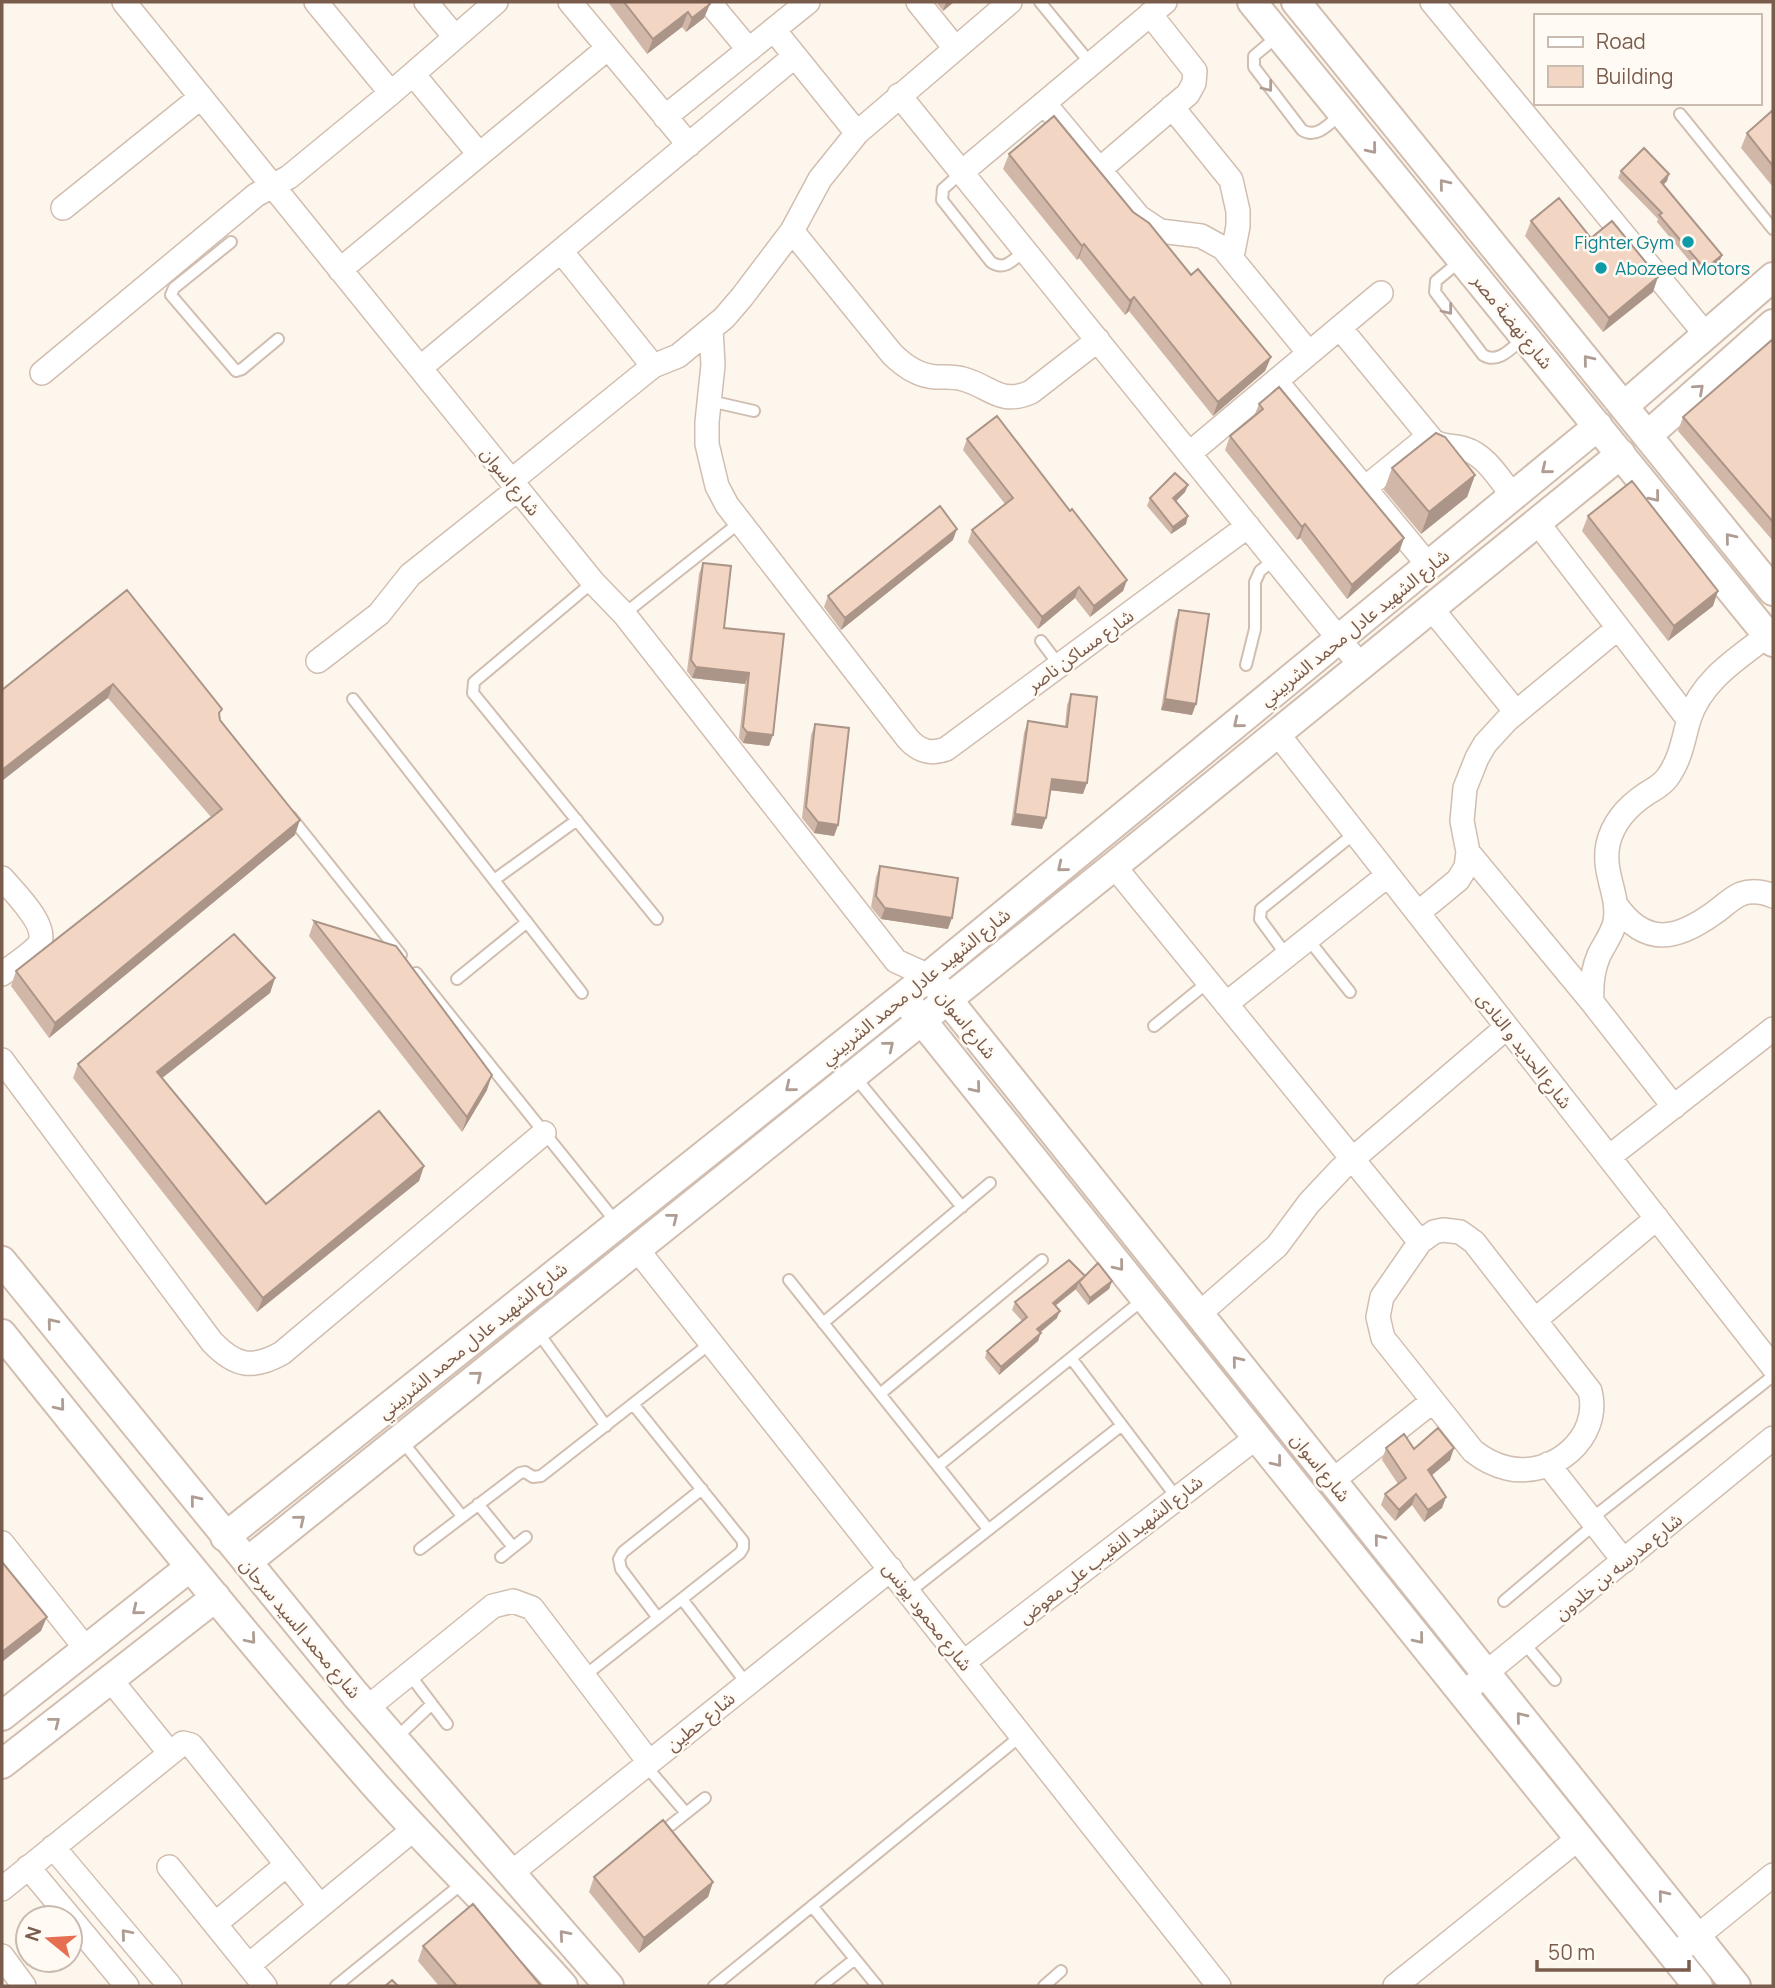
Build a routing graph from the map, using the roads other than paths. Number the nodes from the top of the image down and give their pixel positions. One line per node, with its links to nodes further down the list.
1 (124, 2): 28 (street, شارع اسوان)
2 (316, 2): 26 (street)
3 (426, 2): 17 (street)
4 (496, 2): 17 (street)
5 (570, 2): 18 (street)
6 (709, 2): 21 (street)
7 (808, 2): 15 (street)
8 (918, 2): 19 (street)
9 (1010, 2): 19 (street)
10 (1040, 2): 23 (lane)
11 (1252, 2): 16 (street, شارع نهضة مصر)
12 (1296, 2): 20 (street, شارع نهضة مصر)
13 (1432, 2): 55 (street)
14 (1157, 8): 23 (street); 30 (street)
15 (774, 30): 21 (street); 22 (street)
16 (1279, 36): 24 (street, شارع نهضة مصر); 31 (lane, one-way to 31)
17 (455, 37): 25 (street)
18 (608, 48): 33 (street); 36 (street)
19 (955, 48): 27 (street)
20 (1333, 48): 24 (street); 65 (street, شارع نهضة مصر, one-way to 20)
21 (749, 50): 33 (street)
22 (796, 57): 34 (street); 35 (street)
23 (1091, 64): 29 (street)
24 (1307, 69): 31 (street, شارع نهضة مصر)
25 (413, 74): 26 (street); 36 (street)
26 (391, 93): 39 (street)
27 (900, 94): 34 (street); 38 (street)
28 (201, 97): 39 (street, شارع اسوان); 40 (street)
29 (1044, 103): 37 (street); 38 (street)
30 (1172, 107): 37 (street); 47 (street)
31 (1342, 113): 48 (street, شارع نهضة مصر, one-way to 48)
32 (1680, 114): 41 (lane)
33 (665, 117): 35 (street)
34 (857, 132): 42 (street)
35 (689, 145): 46 (street)
36 (479, 154): 49 (street)
37 (1100, 170): 47 (street)
38 (962, 172): 44 (street); 44 (lane)
39 (273, 186): 45 (street); 49 (street, شارع اسوان)
40 (63, 208)
41 (1773, 229)
42 (792, 231): 54 (street); 58 (street)
43 (231, 242): 45 (lane)
44 (1025, 250): 58 (street)
45 (205, 251): 57 (lane); 62 (street)
46 (561, 251): 60 (street); 61 (street)
47 (1232, 257): 59 (street)
48 (1462, 259): 56 (street, شارع نهضة مصر); 56 (lane, one-way to 56)
49 (340, 270): 61 (street, شارع اسوان)
50 (1773, 277): 55 (street)
51 (1381, 293): 53 (street)
52 (1773, 324): 68 (street, one-way to 52)
53 (1340, 328): 59 (street); 69 (street)
54 (711, 329): 60 (street); 64 (street)
55 (1706, 335): 65 (street)
56 (1525, 337): 67 (street, شارع نهضة مصر)
57 (278, 339)
58 (1098, 340): 70 (street)
59 (1309, 354): 63 (street)
60 (653, 366): 72 (street)
61 (420, 368): 72 (street, شارع اسوان)
62 (42, 373)
63 (1276, 381): 70 (street); 73 (street)
64 (710, 401): 66 (lane); 76 (street)
65 (1625, 405): 68 (street, شارع نهضة مصر)
66 (754, 411)
67 (1598, 426): 71 (street, شارع نهضة مصر); 74 (street, شارع الشهيد عادل محمد الشربيني, one-way to 74)
68 (1648, 435): 81 (street, شارع نهضة مصر, one-way to 68)
69 (1429, 436): 73 (street); 74 (street)
70 (1189, 453): 77 (street)
71 (1621, 454): 75 (street, شارع الشهيد عادل محمد الشربيني); 85 (street, شارع نهضة مصر, one-way to 85)
72 (514, 485): 80 (street, شارع اسوان); 88 (street)
73 (1365, 488): 79 (street)
74 (1513, 496): 79 (street, شارع الشهيد عادل محمد الشربيني)
75 (1537, 522): 82 (street, شارع الشهيد عادل محمد الشربيني); 84 (street)
76 (739, 523): 83 (lane); 89 (street, شارع مساكن ناصر)
77 (1248, 526): 78 (street); 89 (street, شارع مساكن ناصر)
78 (1275, 559): 86 (street); 90 (lane)
79 (1429, 566): 86 (street, شارع الشهيد عادل محمد الشربيني)
80 (593, 582): 83 (street, شارع اسوان); 97 (lane)
81 (1773, 591)
82 (1431, 608): 91 (street, شارع الشهيد عادل محمد الشربيني); 93 (street)
83 (624, 614): 111 (street, شارع اسوان)
84 (1618, 628): 93 (street); 94 (street)
85 (1771, 638): 94 (street)
86 (1339, 639): 91 (street); 113 (street, شارع الشهيد عادل محمد الشربيني, one-way to 113)
87 (1041, 641): 89 (lane)
88 (318, 662)
89 (1059, 665)
90 (1245, 665)
91 (1360, 665): 95 (street, شارع الشهيد عادل محمد الشربيني)
92 (353, 699): 103 (lane)
93 (1516, 712): 99 (street)
94 (1689, 720): 105 (street)
95 (1277, 733): 98 (street, شارع الحديد و النادى); 100 (street, شارع الشهيد عادل محمد الشربيني)
96 (285, 810): 129 (lane)
97 (577, 820): 103 (lane); 107 (lane)
98 (1355, 833): 101 (street, شارع الحديد و النادى); 110 (lane)
99 (1468, 852): 106 (street); 120 (street)
100 (1114, 866): 115 (street); 119 (street, شارع الشهيد عادل محمد الشربيني)
101 (1388, 875): 106 (street, شارع الحديد و النادى); 109 (street)
102 (2, 878): 112 (street)
103 (494, 880): 108 (lane)
104 (1773, 895): 105 (street)
105 (1616, 905): 120 (street)
106 (1418, 913): 124 (street, شارع الحديد و النادى)
107 (657, 919)
108 (527, 922): 114 (lane); 117 (lane)
109 (1308, 939): 110 (street); 116 (lane)
110 (1287, 956): 121 (street)
111 (897, 961): 113 (street, شارع اسوان); 118 (street, شارع اسوان)
112 (2, 974)
113 (929, 976): 118 (street, شارع الشهيد عادل محمد الشربيني); 119 (street, شارع اسوان)
114 (457, 979)
115 (1208, 982): 121 (street); 123 (lane)
116 (1350, 992)
117 (582, 993)
118 (903, 997): 122 (street, شارع اسوان); 135 (street, شارع الشهيد عادل محمد الشربيني, one-way to 135)
119 (947, 1000): 122 (street, شارع الشهيد عادل محمد الشربيني); 142 (street, شارع اسوان)
120 (1592, 1002): 128 (street)
121 (1226, 1004): 131 (street)
122 (922, 1020): 127 (street, شارع الشهيد عادل محمد الشربيني, one-way to 122); 141 (street, شارع اسوان, one-way to 141)
123 (1154, 1026)
124 (1507, 1027): 130 (street, شارع الحديد و النادى); 131 (street)
125 (1773, 1029): 128 (street)
126 (2, 1060): 129 (street)
127 (854, 1074): 133 (lane); 137 (street, شارع الشهيد عادل محمد الشربيني, one-way to 127)
128 (1674, 1107): 130 (street)
129 (544, 1133): 135 (lane)
130 (1609, 1157): 134 (street, شارع الحديد و النادى)
131 (1352, 1158): 136 (street); 142 (street)
132 (990, 1183): 133 (lane)
133 (962, 1207): 144 (lane)
134 (1657, 1218): 143 (street); 149 (street, شارع الحديد و النادى)
135 (618, 1224): 168 (street, شارع الشهيد عادل محمد الشربيني)
136 (1420, 1242): 143 (street); 152 (street)
137 (636, 1248): 145 (street, شارع الشهيد عادل محمد الشربيني); 147 (street, شارع محمود يونس)
138 (1042, 1260): 151 (lane)
139 (2, 1261): 168 (street, شارع محمد السيد سرحان, one-way to 139)
140 (789, 1280): 144 (lane)
141 (1145, 1298): 148 (lane); 156 (street, شارع اسوان)
142 (1199, 1314): 161 (street, شارع اسوان, one-way to 142)
143 (1535, 1320): 159 (street)
144 (823, 1323): 151 (lane)
145 (536, 1329): 155 (lane); 157 (street, شارع الشهيد عادل محمد الشربيني, one-way to 145)
146 (2, 1334): 176 (street, one-way to 176)
147 (712, 1342): 153 (lane); 177 (street, شارع محمود يونس)
148 (1071, 1359): 154 (lane); 160 (lane)
149 (1773, 1367)
150 (1773, 1376): 166 (lane)
151 (880, 1394): 160 (lane)
152 (1433, 1401): 159 (street); 161 (street)
153 (634, 1404): 155 (lane); 162 (lane)
154 (1122, 1425): 163 (lane); 167 (lane)
155 (606, 1426): 164 (lane)
156 (1256, 1437): 163 (street, شارع الشهيد النقيب علي معوض); 192 (street, شارع اسوان, one-way to 192)
157 (400, 1438): 165 (lane); 175 (street, شارع الشهيد عادل محمد الشربيني, one-way to 157)
158 (1773, 1438): 174 (street, شارع مدرسه بن خلدون)
159 (1548, 1464): 166 (street)
160 (938, 1466): 167 (lane)
161 (1332, 1481): 186 (street, شارع اسوان, one-way to 161)
162 (702, 1489): 180 (lane); 182 (lane)
163 (1177, 1498): 185 (street, شارع الشهيد النقيب علي معوض)
164 (478, 1504): 165 (lane); 171 (lane)
165 (463, 1516): 172 (lane)
166 (1593, 1522): 174 (street); 181 (lane)
167 (988, 1529): 178 (lane)
168 (225, 1537): 175 (street, شارع محمد السيد سرحان)
169 (526, 1537): 171 (lane)
170 (2, 1544): 184 (street)
171 (513, 1547): 173 (lane)
172 (420, 1549)
173 (501, 1557)
174 (1624, 1561): 183 (street, شارع مدرسه بن خلدون)
175 (247, 1562): 193 (street, شارع محمد السيد سرحان)
176 (190, 1567): 179 (street); 184 (street, one-way to 184)
177 (891, 1569): 178 (street, شارع محمود يونس); 191 (street, شارع حطين)
178 (909, 1592): 185 (street, شارع محمود يونس)
179 (216, 1597): 188 (street); 196 (street, one-way to 196)
180 (682, 1598): 182 (lane); 191 (lane)
181 (1504, 1601)
182 (658, 1618): 187 (lane)
183 (1524, 1643): 186 (street, شارع مدرسه بن خلدون); 189 (lane)
184 (87, 1650): 195 (street)
185 (964, 1662): 198 (street, شارع محمود يونس)
186 (1486, 1673): 192 (street, شارع مدرسه بن خلدون); 221 (street, شارع اسوان, one-way to 186)
187 (583, 1677): 193 (street); 203 (street)
188 (110, 1679): 199 (street, one-way to 188); 201 (street)
189 (1555, 1680)
190 (416, 1683): 194 (lane)
191 (747, 1684): 203 (street, شارع حطين)
192 (1464, 1694): 209 (street, شارع اسوان)
193 (361, 1701): 196 (street); 200 (street, شارع محمد السيد سرحان)
194 (432, 1704): 197 (lane); 200 (lane)
195 (2, 1718): 199 (street)
196 (322, 1724): 204 (street)
197 (447, 1724)
198 (1022, 1735): 219 (lane); 238 (street, شارع محمود يونس)
199 (24, 1747): 202 (street)
200 (401, 1748): 204 (street); 214 (street, شارع محمد السيد سرحان)
201 (169, 1752): 210 (street); 211 (street)
202 (2, 1764)
203 (647, 1764): 206 (lane); 214 (street, شارع حطين)
204 (372, 1782): 208 (street)
205 (705, 1798): 206 (lane)
206 (686, 1813): 207 (lane)
207 (671, 1825)
208 (414, 1829): 216 (street); 218 (street)
209 (1579, 1838): 222 (street, شارع اسوان); 239 (street)
210 (53, 1847): 212 (street); 229 (street, one-way to 210)
211 (285, 1866): 218 (street); 220 (street)
212 (28, 1867): 217 (street); 228 (street)
213 (169, 1867): 220 (street)
214 (510, 1874): 233 (street, شارع محمد السيد سرحان, one-way to 214)
215 (1773, 1875): 221 (street)
216 (464, 1882): 231 (lane); 232 (street)
217 (2, 1889)
218 (320, 1906): 225 (street)
219 (812, 1906): 224 (lane); 234 (lane)
220 (215, 1924): 225 (street)
221 (1696, 1937): 222 (street); 241 (street, شارع اسوان)
222 (1673, 1955): 240 (street, شارع اسوان)
223 (2, 1956): 227 (street)
224 (855, 1959): 235 (lane); 236 (lane)
225 (249, 1965): 230 (street)
226 (1061, 1971): 237 (lane)
227 (24, 1986)
228 (127, 1986)
229 (170, 1986)
230 (265, 1986)
231 (336, 1986)
232 (563, 1986)
233 (609, 1986)
234 (714, 1986)
235 (821, 1986)
236 (877, 1986)
237 (1044, 1986)
238 (1219, 1986)
239 (1395, 1986)
240 (1698, 1986)
241 (1736, 1986)

